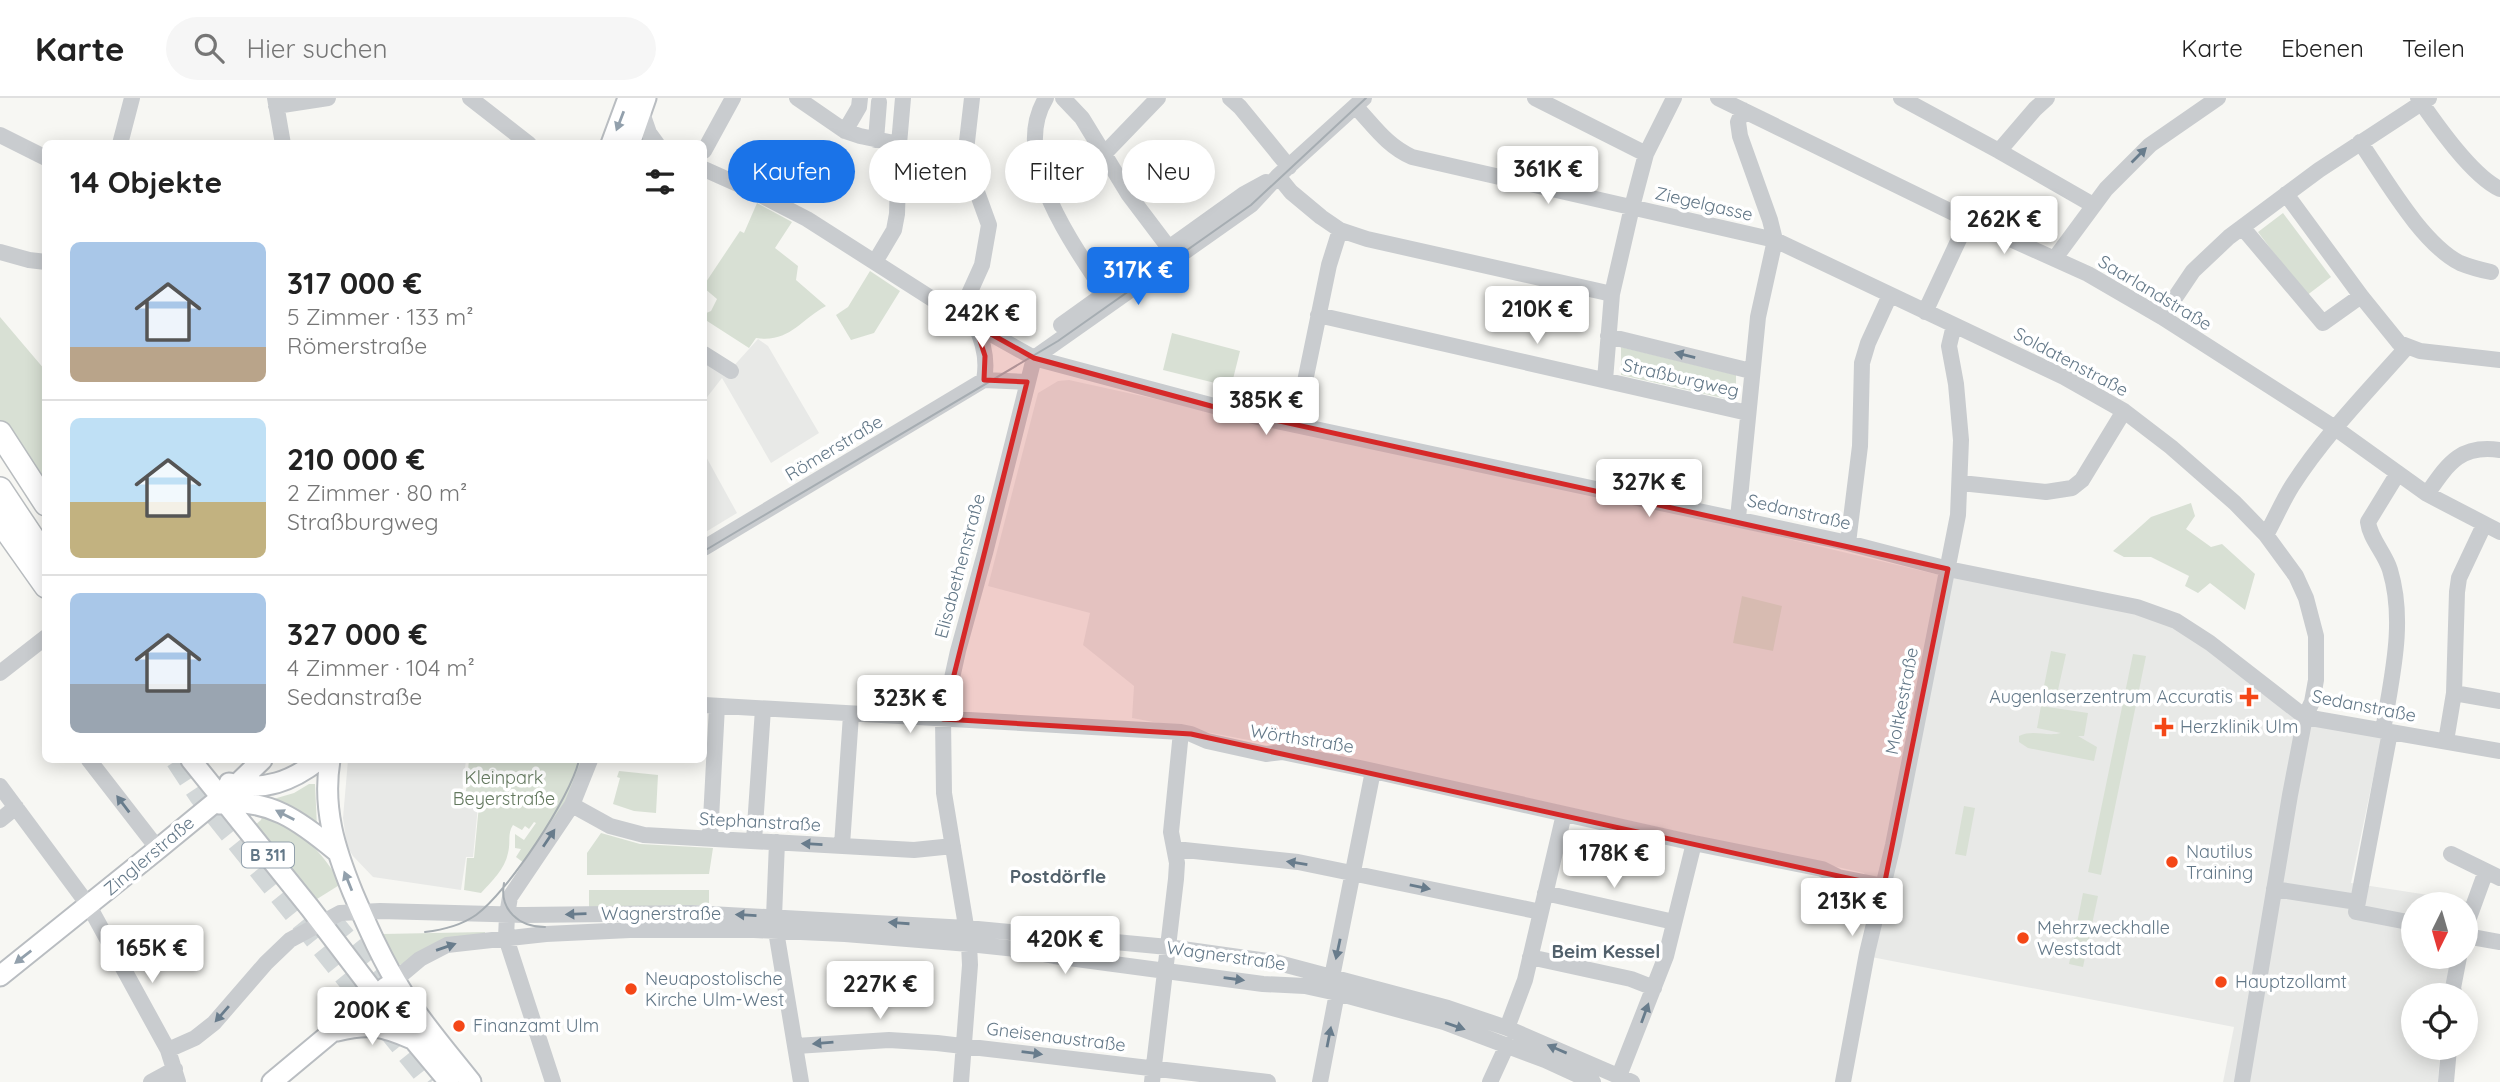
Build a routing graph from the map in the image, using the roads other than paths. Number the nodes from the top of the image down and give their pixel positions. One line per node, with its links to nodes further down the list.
1 (132, 98): 29 (street)
2 (328, 98): 21 (street)
3 (470, 98): 31 (street)
4 (628, 98): 32 (main road, one-way to 32)
5 (733, 98): 39 (street)
6 (797, 98): 27 (street)
7 (860, 98): 27 (street)
8 (904, 98): 36 (street)
9 (972, 98): 68 (street)
10 (1046, 98): 62 (street)
11 (1063, 98): 37 (street)
12 (1158, 98): 40 (street)
13 (1230, 98): 46 (street)
14 (1535, 98): 42 (street)
15 (1674, 98): 42 (street)
16 (1718, 98): 26 (street, Saarlandstraße)
17 (1901, 98): 24 (street)
18 (2047, 98): 41 (street)
19 (2218, 98): 50 (street, one-way to 19)
20 (2423, 100): 38 (street); 47 (street)
21 (276, 102): 30 (street)
22 (880, 102): 35 (street)
23 (1360, 102): 46 (street); 51 (street, Ziegelgasse)
24 (1922, 103): 41 (street)
25 (644, 105): 33 (main road); 34 (street)
26 (1743, 110): 52 (street, Saarlandstraße); 55 (street)
27 (845, 131): 35 (street)
28 (0, 135): 43 (street)
29 (121, 140)
30 (282, 140)
31 (524, 140)
32 (612, 140)
33 (631, 140)
34 (654, 140)
35 (876, 140)
36 (899, 140)
37 (1095, 140)
38 (2360, 142): 48 (street); 61 (street)
39 (707, 146)
40 (1108, 150)
41 (1999, 150): 50 (street)
42 (1646, 154): 51 (street)
43 (42, 156)
44 (1108, 161): 56 (street)
45 (707, 170): 60 (street, Sedanstraße)
46 (1284, 171): 54 (street); 56 (street); 72 (street)
47 (2500, 188)
48 (2286, 194): 53 (street); 65 (street)
49 (897, 203): 60 (street)
50 (2093, 205): 58 (street)
51 (1632, 207): 55 (street, Ziegelgasse); 63 (street)
52 (1968, 220): 58 (street, Saarlandstraße); 66 (street)
53 (2242, 227): 65 (street); 69 (street)
54 (1340, 230): 63 (street); 67 (street)
55 (1775, 240): 64 (street, Soldatenstraße); 79 (street)
56 (1169, 248): 62 (street)
57 (0, 252): 59 (street)
58 (2054, 258): 69 (street, Saarlandstraße)
59 (42, 262)
60 (875, 262): 68 (street, Sedanstraße)
61 (2491, 272)
62 (1105, 293): 72 (street)
63 (1612, 294): 73 (street)
64 (1890, 295): 66 (street, Soldatenstraße); 102 (street)
65 (2361, 296): 74 (street)
66 (1925, 312): 71 (street, Soldatenstraße)
67 (1318, 314): 80 (street, Straßburgweg); 86 (street)
68 (959, 316): 70 (street, Sedanstraße)
69 (2162, 317): 87 (street, Saarlandstraße)
70 (975, 325): 75 (street, Sedanstraße); 81 (street)
71 (1954, 325): 83 (street, Soldatenstraße); 92 (street, Moltkestraße)
72 (1055, 336): 75 (street)
73 (1608, 336): 79 (street, Straßburgweg, one-way to 73); 80 (street)
74 (2407, 347): 77 (street); 87 (street)
75 (1029, 355): 82 (street, Elisabethenstraße); 86 (street, Sedanstraße)
76 (707, 356): 78 (street)
77 (2500, 360)
78 (731, 371)
79 (1751, 371): 85 (street)
80 (1605, 380): 85 (street, Straßburgweg)
81 (988, 381): 82 (street); 84 (street); 103 (street, Römerstraße)
82 (1027, 382): 84 (street, Elisabethenstraße)
83 (2124, 411): 92 (street); 101 (street, Soldatenstraße)
84 (1019, 413): 115 (street, Elisabethenstraße)
85 (1748, 413): 96 (street)
86 (1296, 425): 96 (street, Sedanstraße)
87 (2335, 428): 91 (street, Saarlandstraße); 101 (street)
88 (0, 433): 95 (highway)
89 (2500, 450): 94 (street)
90 (0, 461): 98 (highway)
91 (2398, 473): 94 (street, Saarlandstraße); 116 (street)
92 (1961, 482): 105 (street, Moltkestraße)
93 (0, 489): 104 (highway)
94 (2427, 494): 99 (street, Saarlandstraße)
95 (42, 498)
96 (1738, 519): 102 (street, Sedanstraße)
97 (0, 521): 106 (highway)
98 (42, 524)
99 (2484, 525): 100 (street, Saarlandstraße); 109 (street)
100 (2500, 532)
101 (2266, 535): 114 (street, Soldatenstraße)
102 (1848, 543): 105 (street, Sedanstraße)
103 (707, 546)
104 (42, 552)
105 (1948, 569): 114 (street, Sedanstraße); 145 (street, Moltkestraße)
106 (42, 580)
107 (42, 640): 108 (street)
108 (0, 673)
109 (2454, 694): 110 (street); 118 (street)
110 (2500, 701)
111 (710, 706): 112 (street, Wörthstraße); 133 (street)
112 (763, 709): 113 (street, Wörthstraße); 134 (street)
113 (851, 715): 115 (street, Wörthstraße); 137 (street)
114 (2305, 717): 116 (street, Sedanstraße); 146 (street, Soldatenstraße)
115 (943, 719): 117 (street, Wörthstraße); 138 (street, Elisabethenstraße)
116 (2387, 731): 118 (street, Sedanstraße); 148 (street)
117 (1181, 732): 126 (street, Wörthstraße); 140 (street)
118 (2446, 741): 119 (street, Sedanstraße)
119 (2500, 751)
120 (91, 763): 139 (street, one-way to 120)
121 (194, 763): 128 (main road)
122 (259, 763): 128 (main road, Zinglerstraße)
123 (315, 763): 128 (main road)
124 (330, 763): 141 (main road)
125 (589, 763): 129 (street)
126 (1373, 771): 131 (street, Wörthstraße); 143 (street)
127 (0, 786): 130 (street)
128 (222, 798): 139 (main road, Zinglerstraße); 141 (main road, one-way to 128); 156 (main road, B 311)
129 (572, 805): 133 (street, Stephanstraße); 153 (street, one-way to 129)
130 (16, 807): 132 (street); 150 (street)
131 (1564, 814): 136 (street, Wörthstraße); 147 (street)
132 (0, 820)
133 (710, 838): 134 (street, Stephanstraße)
134 (754, 841): 135 (street, Stephanstraße)
135 (777, 842): 137 (street, Stephanstraße, one-way to 135); 157 (street)
136 (1694, 843): 145 (street, Wörthstraße); 155 (street)
137 (842, 845): 138 (street, Stephanstraße)
138 (953, 846): 158 (street, Elisabethenstraße)
139 (158, 849): 150 (main road, Zinglerstraße)
140 (1175, 849): 143 (street, one-way to 140); 162 (street)
141 (336, 851): 151 (main road, one-way to 141)
142 (2451, 854): 144 (street)
143 (1354, 874): 152 (street, one-way to 152); 167 (street, one-way to 167)
144 (2493, 875): 149 (street)
145 (1884, 886): 191 (street, Moltkestraße)
146 (2274, 889): 148 (street); 192 (street, Soldatenstraße)
147 (1545, 893): 152 (street); 155 (street)
148 (2357, 902): 154 (street)
149 (2478, 903)
150 (89, 906): 165 (main road, Zinglerstraße, one-way to 165); 174 (street)
151 (361, 912): 153 (street, Wagnerstraße); 156 (street, Wagnerstraße); 166 (main road)
152 (1541, 912): 163 (street)
153 (507, 915): 157 (street, Wagnerstraße, one-way to 153); 159 (street)
154 (2401, 921)
155 (1674, 922): 168 (street)
156 (321, 923): 169 (main road, B 311); 174 (street, Wagnerstraße, one-way to 174)
157 (775, 924): 158 (street, Wagnerstraße); 159 (street, Wagnerstraße); 175 (street)
158 (968, 936): 162 (street, Wagnerstraße); 164 (street, Wagnerstraße); 173 (street, Elisabethenstraße)
159 (506, 938): 166 (street, Wagnerstraße, one-way to 159); 184 (street)
160 (2478, 938): 161 (street)
161 (2500, 942)
162 (1168, 947): 164 (street); 167 (street, Wagnerstraße)
163 (1531, 957): 168 (street); 171 (street)
164 (1166, 970): 167 (street, Wagnerstraße, one-way to 167); 177 (street)
165 (0, 976)
166 (395, 979): 169 (main road, Wagnerstraße); 183 (main road)
167 (1334, 985): 171 (street, Wagnerstraße); 188 (street, one-way to 167)
168 (1654, 988): 179 (street, one-way to 168)
169 (377, 996): 170 (main road, Wagnerstraße); 172 (main road, B 311)
170 (333, 1032): 172 (main road); 181 (main road, Wagnerstraße)
171 (1507, 1037): 179 (street, Wagnerstraße, one-way to 171); 189 (street); 190 (street, Wagnerstraße)
172 (413, 1039): 182 (main road, B 311)
173 (965, 1045): 175 (street, Gneisenaustraße, one-way to 175); 177 (street, Gneisenaustraße, one-way to 177); 186 (street, Elisabethenstraße)
174 (168, 1050): 178 (street)
175 (797, 1052): 185 (street)
176 (2448, 1060): 193 (street)
177 (1153, 1075): 187 (street, Gneisenaustraße)
178 (176, 1076): 180 (street)
179 (1626, 1079)
180 (151, 1082)
181 (272, 1082)
182 (449, 1082)
183 (471, 1082)
184 (554, 1082)
185 (801, 1082)
186 (961, 1082)
187 (1268, 1082)
188 (1320, 1082)
189 (1490, 1082)
190 (1593, 1082)
191 (1843, 1082)
192 (2242, 1082)
193 (2446, 1082)

